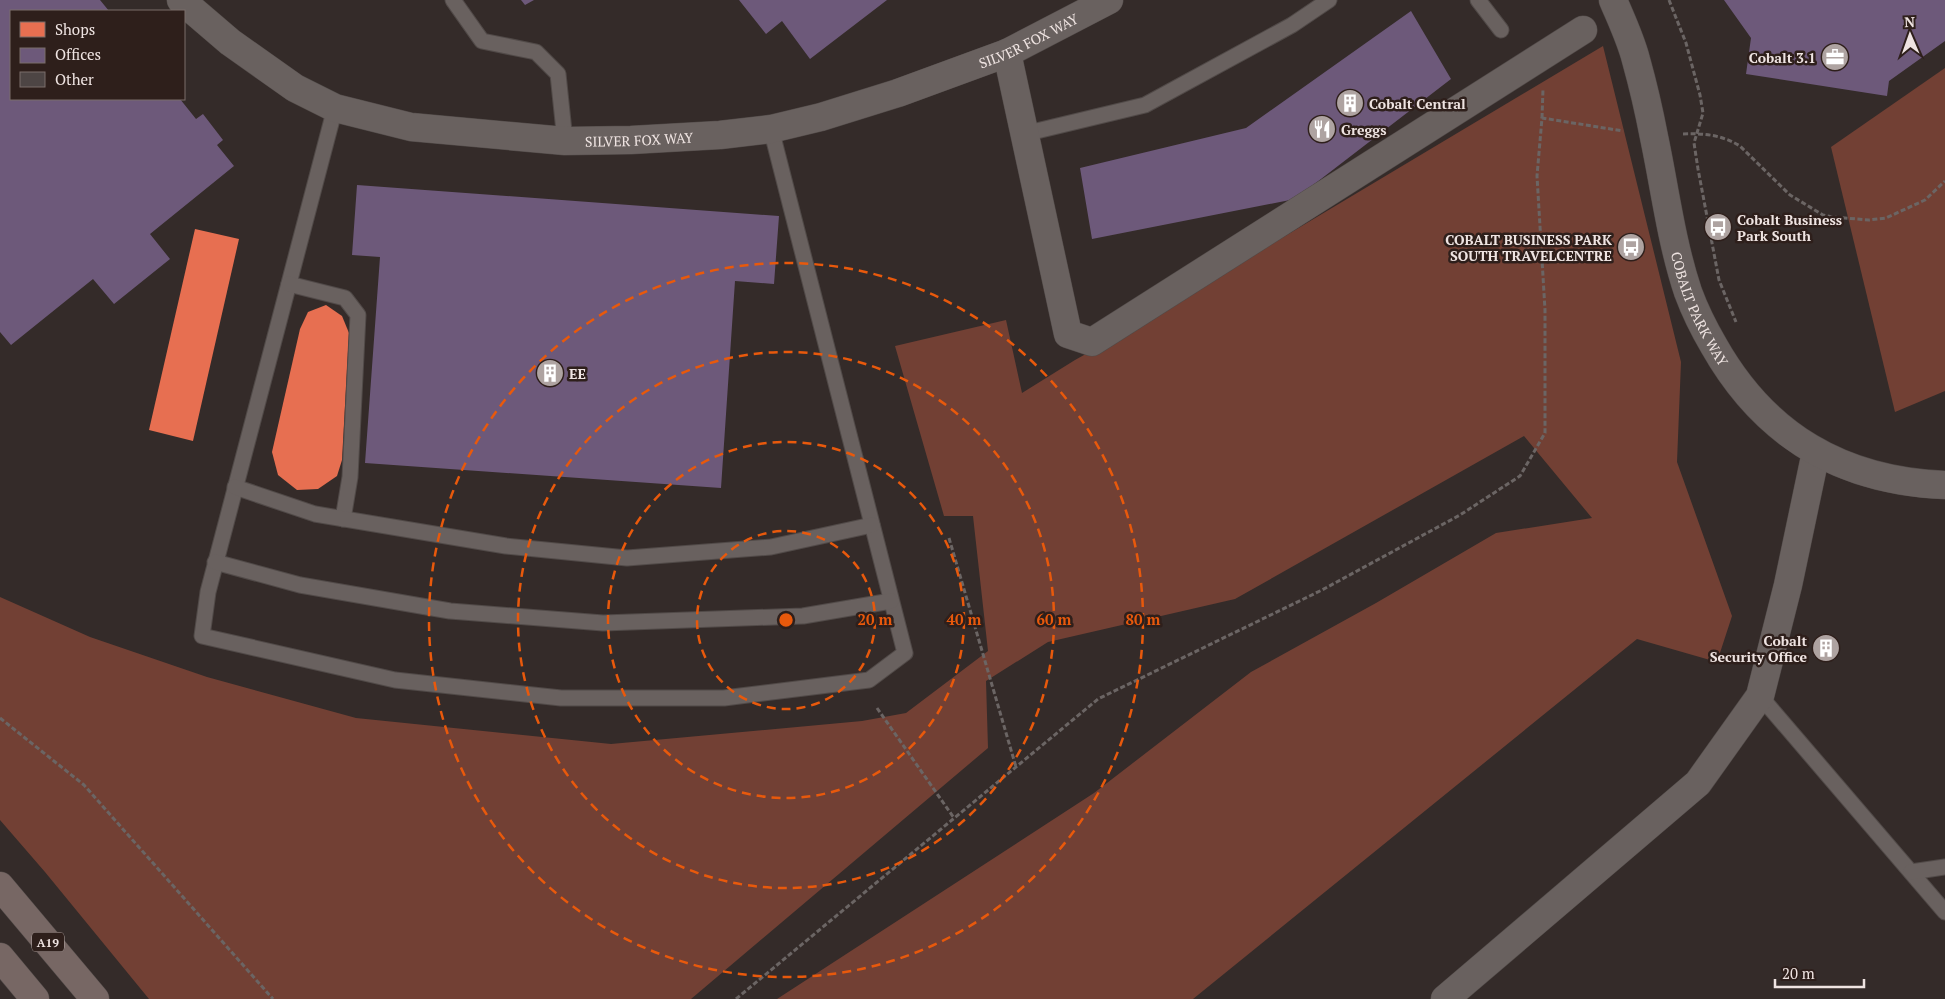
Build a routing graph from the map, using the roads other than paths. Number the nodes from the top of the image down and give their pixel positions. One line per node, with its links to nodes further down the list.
1 (181, 0): 10 (street, SILVER FOX WAY)
2 (453, 0): 13 (lane)
3 (1109, 0): 9 (street, SILVER FOX WAY)
4 (1329, 0): 12 (lane)
5 (1478, 0): 7 (lane)
6 (1613, 0): 15 (street, COBALT PARK WAY)
7 (1501, 30)
8 (1583, 30): 12 (street)
9 (1007, 53): 11 (street, SILVER FOX WAY); 12 (street)
10 (335, 108): 13 (street, SILVER FOX WAY); 14 (lane)
11 (772, 129): 13 (street, SILVER FOX WAY); 19 (lane)
12 (1024, 134)
13 (566, 141)
14 (288, 284): 17 (lane); 18 (lane)
15 (1816, 452): 16 (street, COBALT PARK WAY); 22 (street)
16 (1945, 485)
17 (235, 487): 18 (lane); 20 (lane)
18 (343, 519): 19 (lane)
19 (872, 525): 21 (lane)
20 (215, 562): 21 (lane); 21 (lane)
21 (891, 601)
22 (1760, 696): 24 (lane); 30 (street)
23 (1945, 867): 24 (lane)
24 (1911, 872): 26 (lane)
25 (0, 886): 29 (highway, A19)
26 (1945, 912)
27 (0, 957): 28 (highway)
28 (35, 999)
29 (95, 999)
30 (1445, 999)

